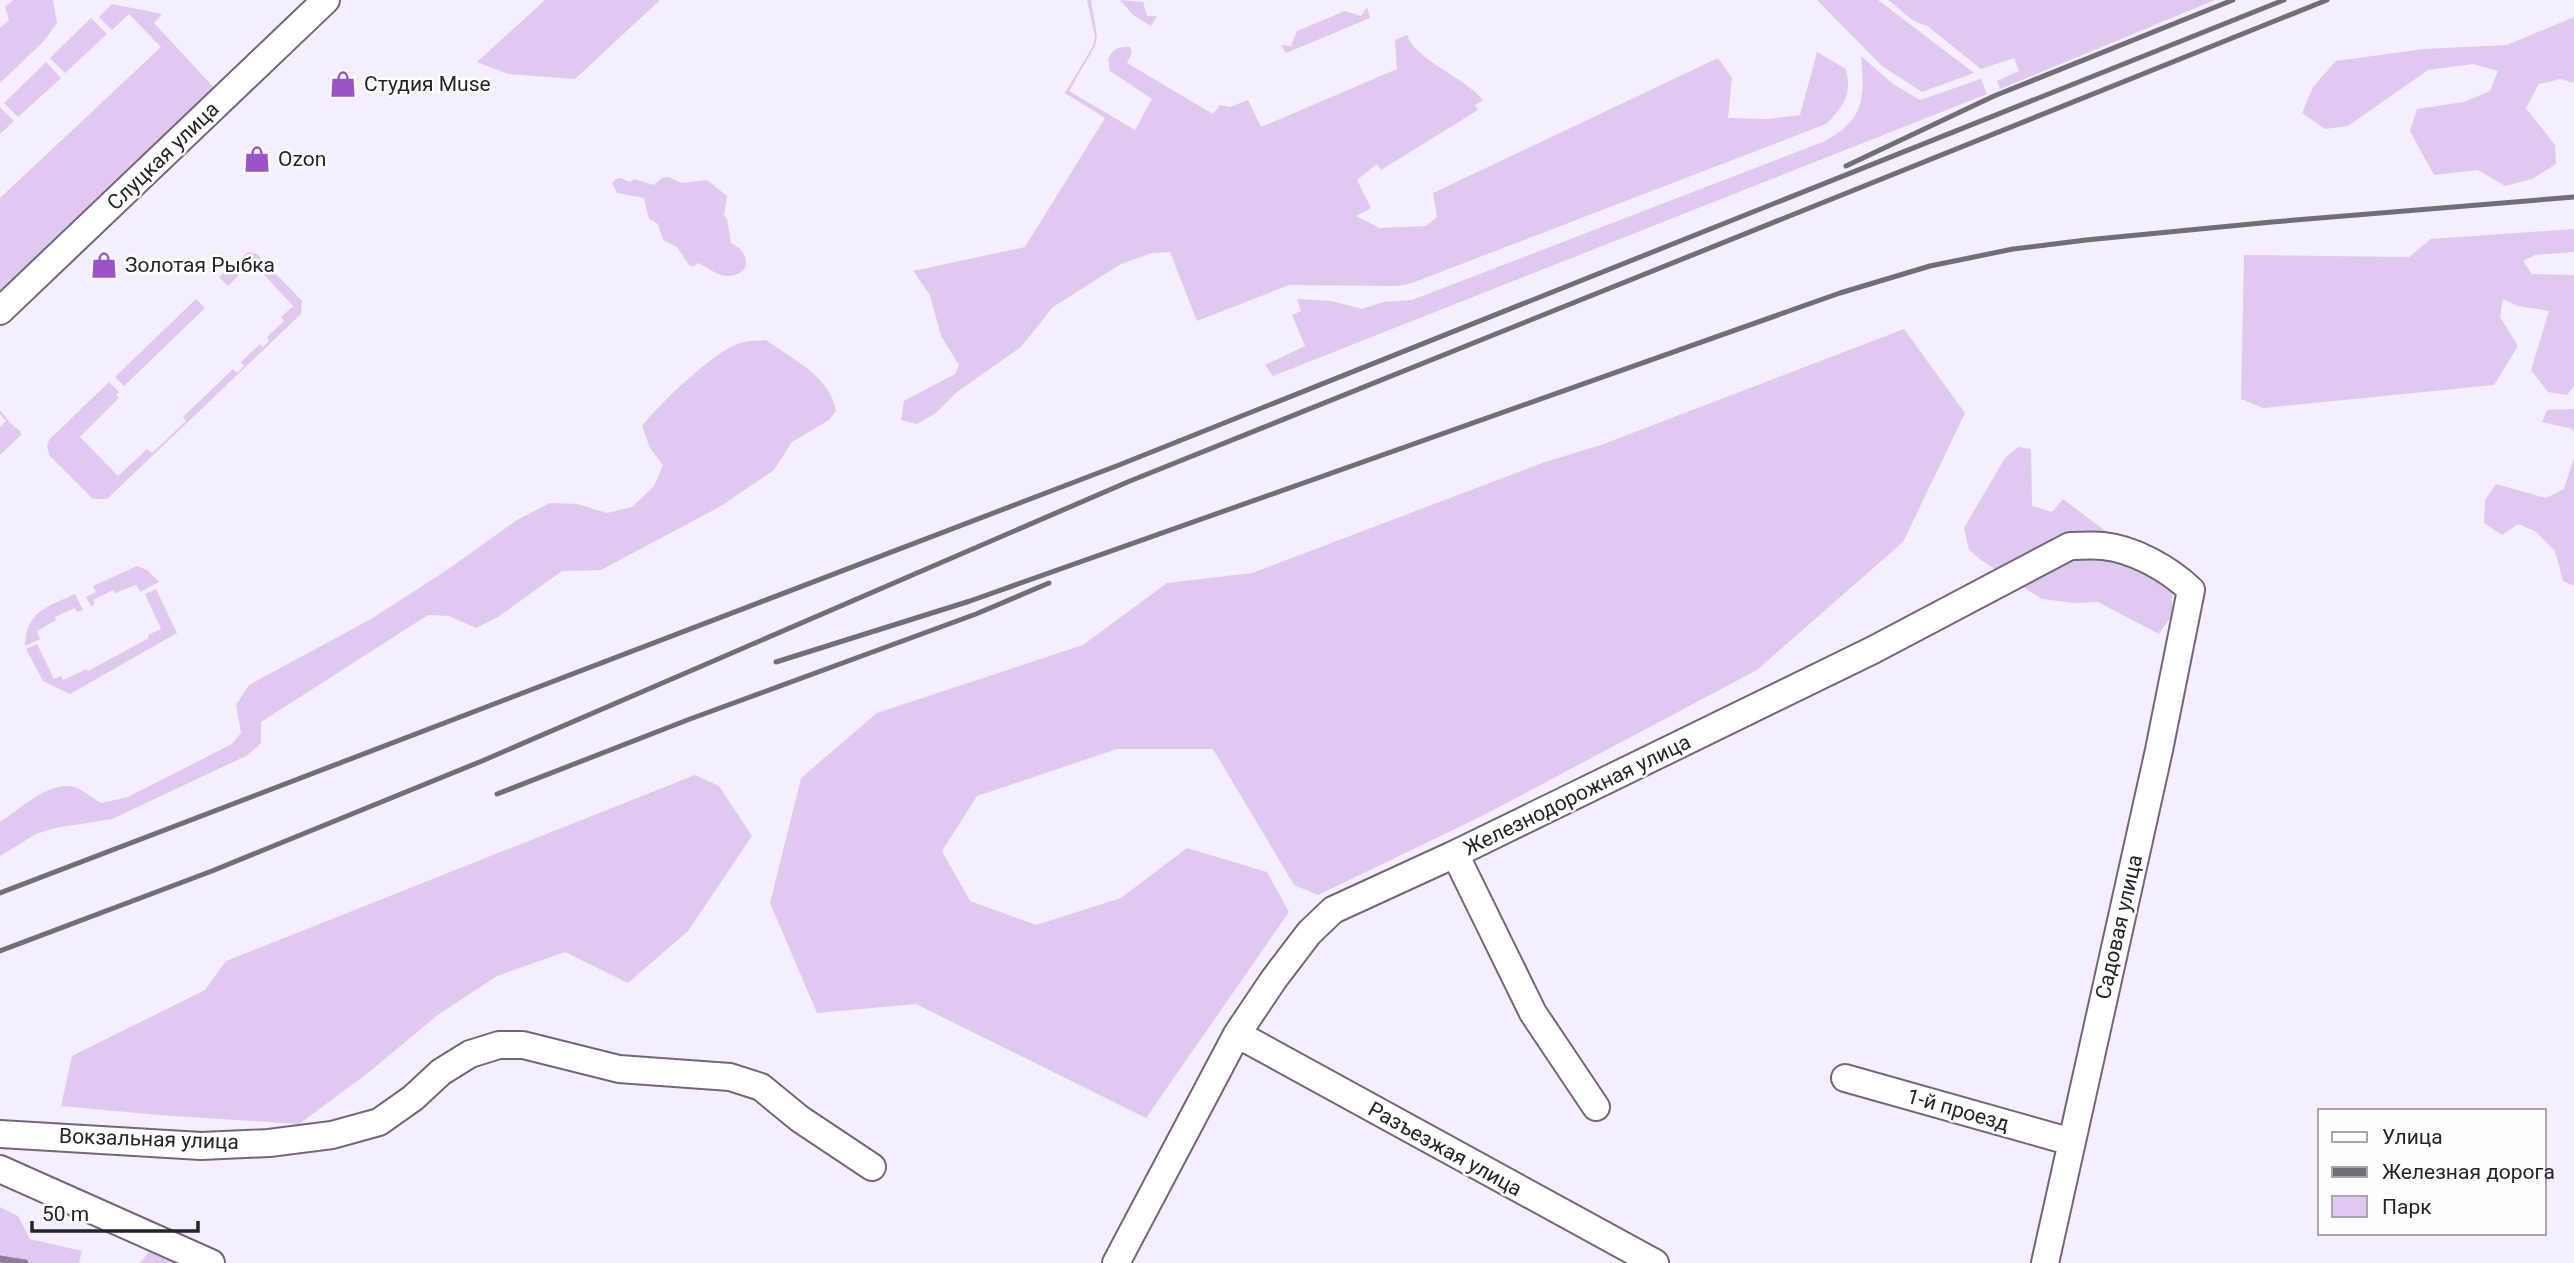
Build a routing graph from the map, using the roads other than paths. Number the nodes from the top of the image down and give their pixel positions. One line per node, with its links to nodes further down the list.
1 (326, 0): 2 (street, Слуцкая улица)
2 (0, 312)
3 (2191, 590): 4 (street, Железнодорожная улица); 9 (street, Садовая улица)
4 (1455, 854): 5 (street, Железнодорожная улица); 7 (street)
5 (1237, 1034): 13 (street, Железнодорожная улица); 14 (street, Разъезжая улица)
6 (1845, 1077): 9 (street, 1-й проезд)
7 (1596, 1107)
8 (0, 1134): 10 (street, Вокзальная улица)
9 (2072, 1142): 15 (street, Садовая улица)
10 (872, 1167)
11 (0, 1169): 12 (street)
12 (211, 1263)
13 (1116, 1263)
14 (1655, 1263)
15 (2045, 1263)

